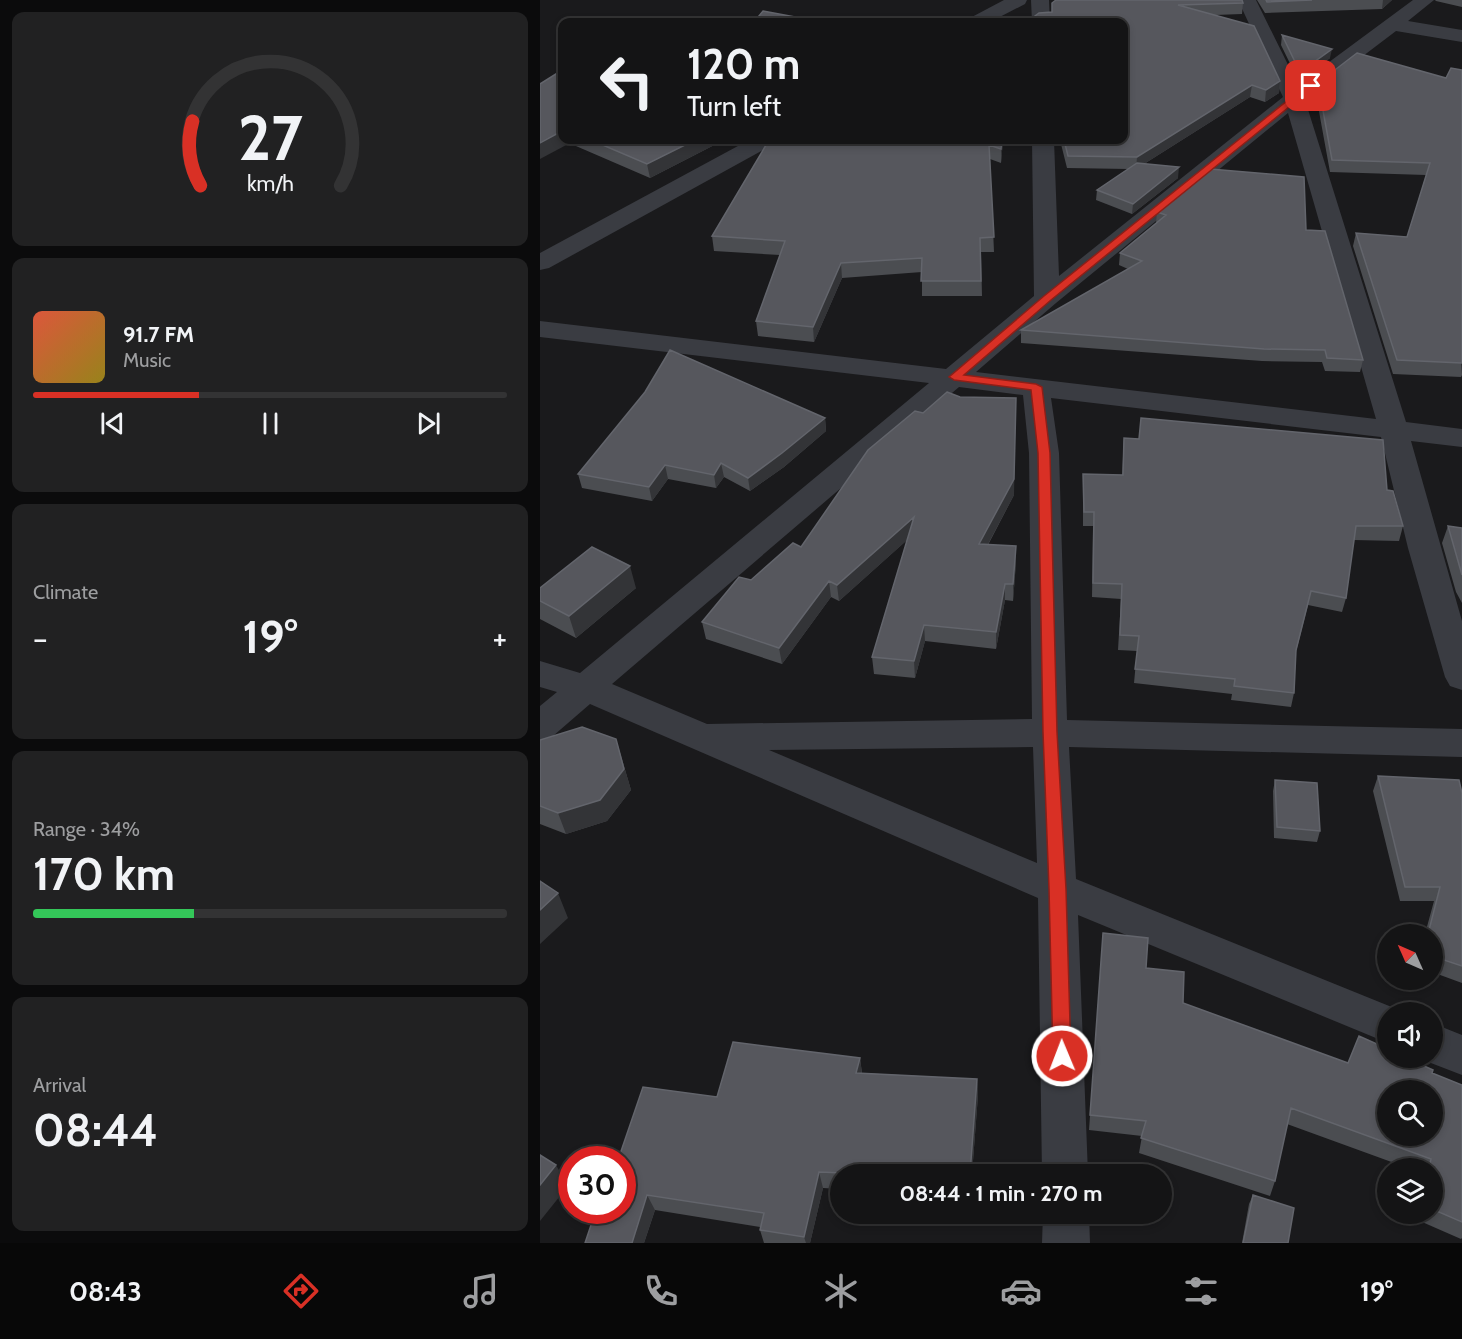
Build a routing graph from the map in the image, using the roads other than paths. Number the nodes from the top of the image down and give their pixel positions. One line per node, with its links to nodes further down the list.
1 (1018, 0): 5 (street)
2 (1040, 0): 6 (street)
3 (1247, 0): 9 (street)
4 (1425, 0): 7 (street)
5 (984, 18)
6 (1041, 18)
7 (1395, 25): 8 (street); 9 (street)
8 (1462, 36)
9 (1294, 98): 13 (street); 17 (street)
10 (758, 144): 12 (street)
11 (1043, 144): 13 (street)
12 (540, 263)
13 (1047, 298): 15 (street)
14 (540, 329): 15 (street)
15 (954, 377): 16 (street); 21 (street)
16 (1036, 387): 17 (street); 23 (street)
17 (1394, 430): 18 (street); 20 (street)
18 (1462, 438)
19 (540, 674): 21 (street)
20 (1462, 677)
21 (587, 688): 22 (street); 24 (street)
22 (540, 726)
23 (1050, 732): 24 (street); 25 (street); 26 (street)
24 (699, 737): 26 (street)
25 (1462, 743)
26 (1058, 889): 27 (street); 30 (street)
27 (1377, 1020)
28 (1443, 1047): 29 (street)
29 (1462, 1055)
30 (1065, 1164)
31 (1066, 1224): 32 (street)
32 (1066, 1243)

